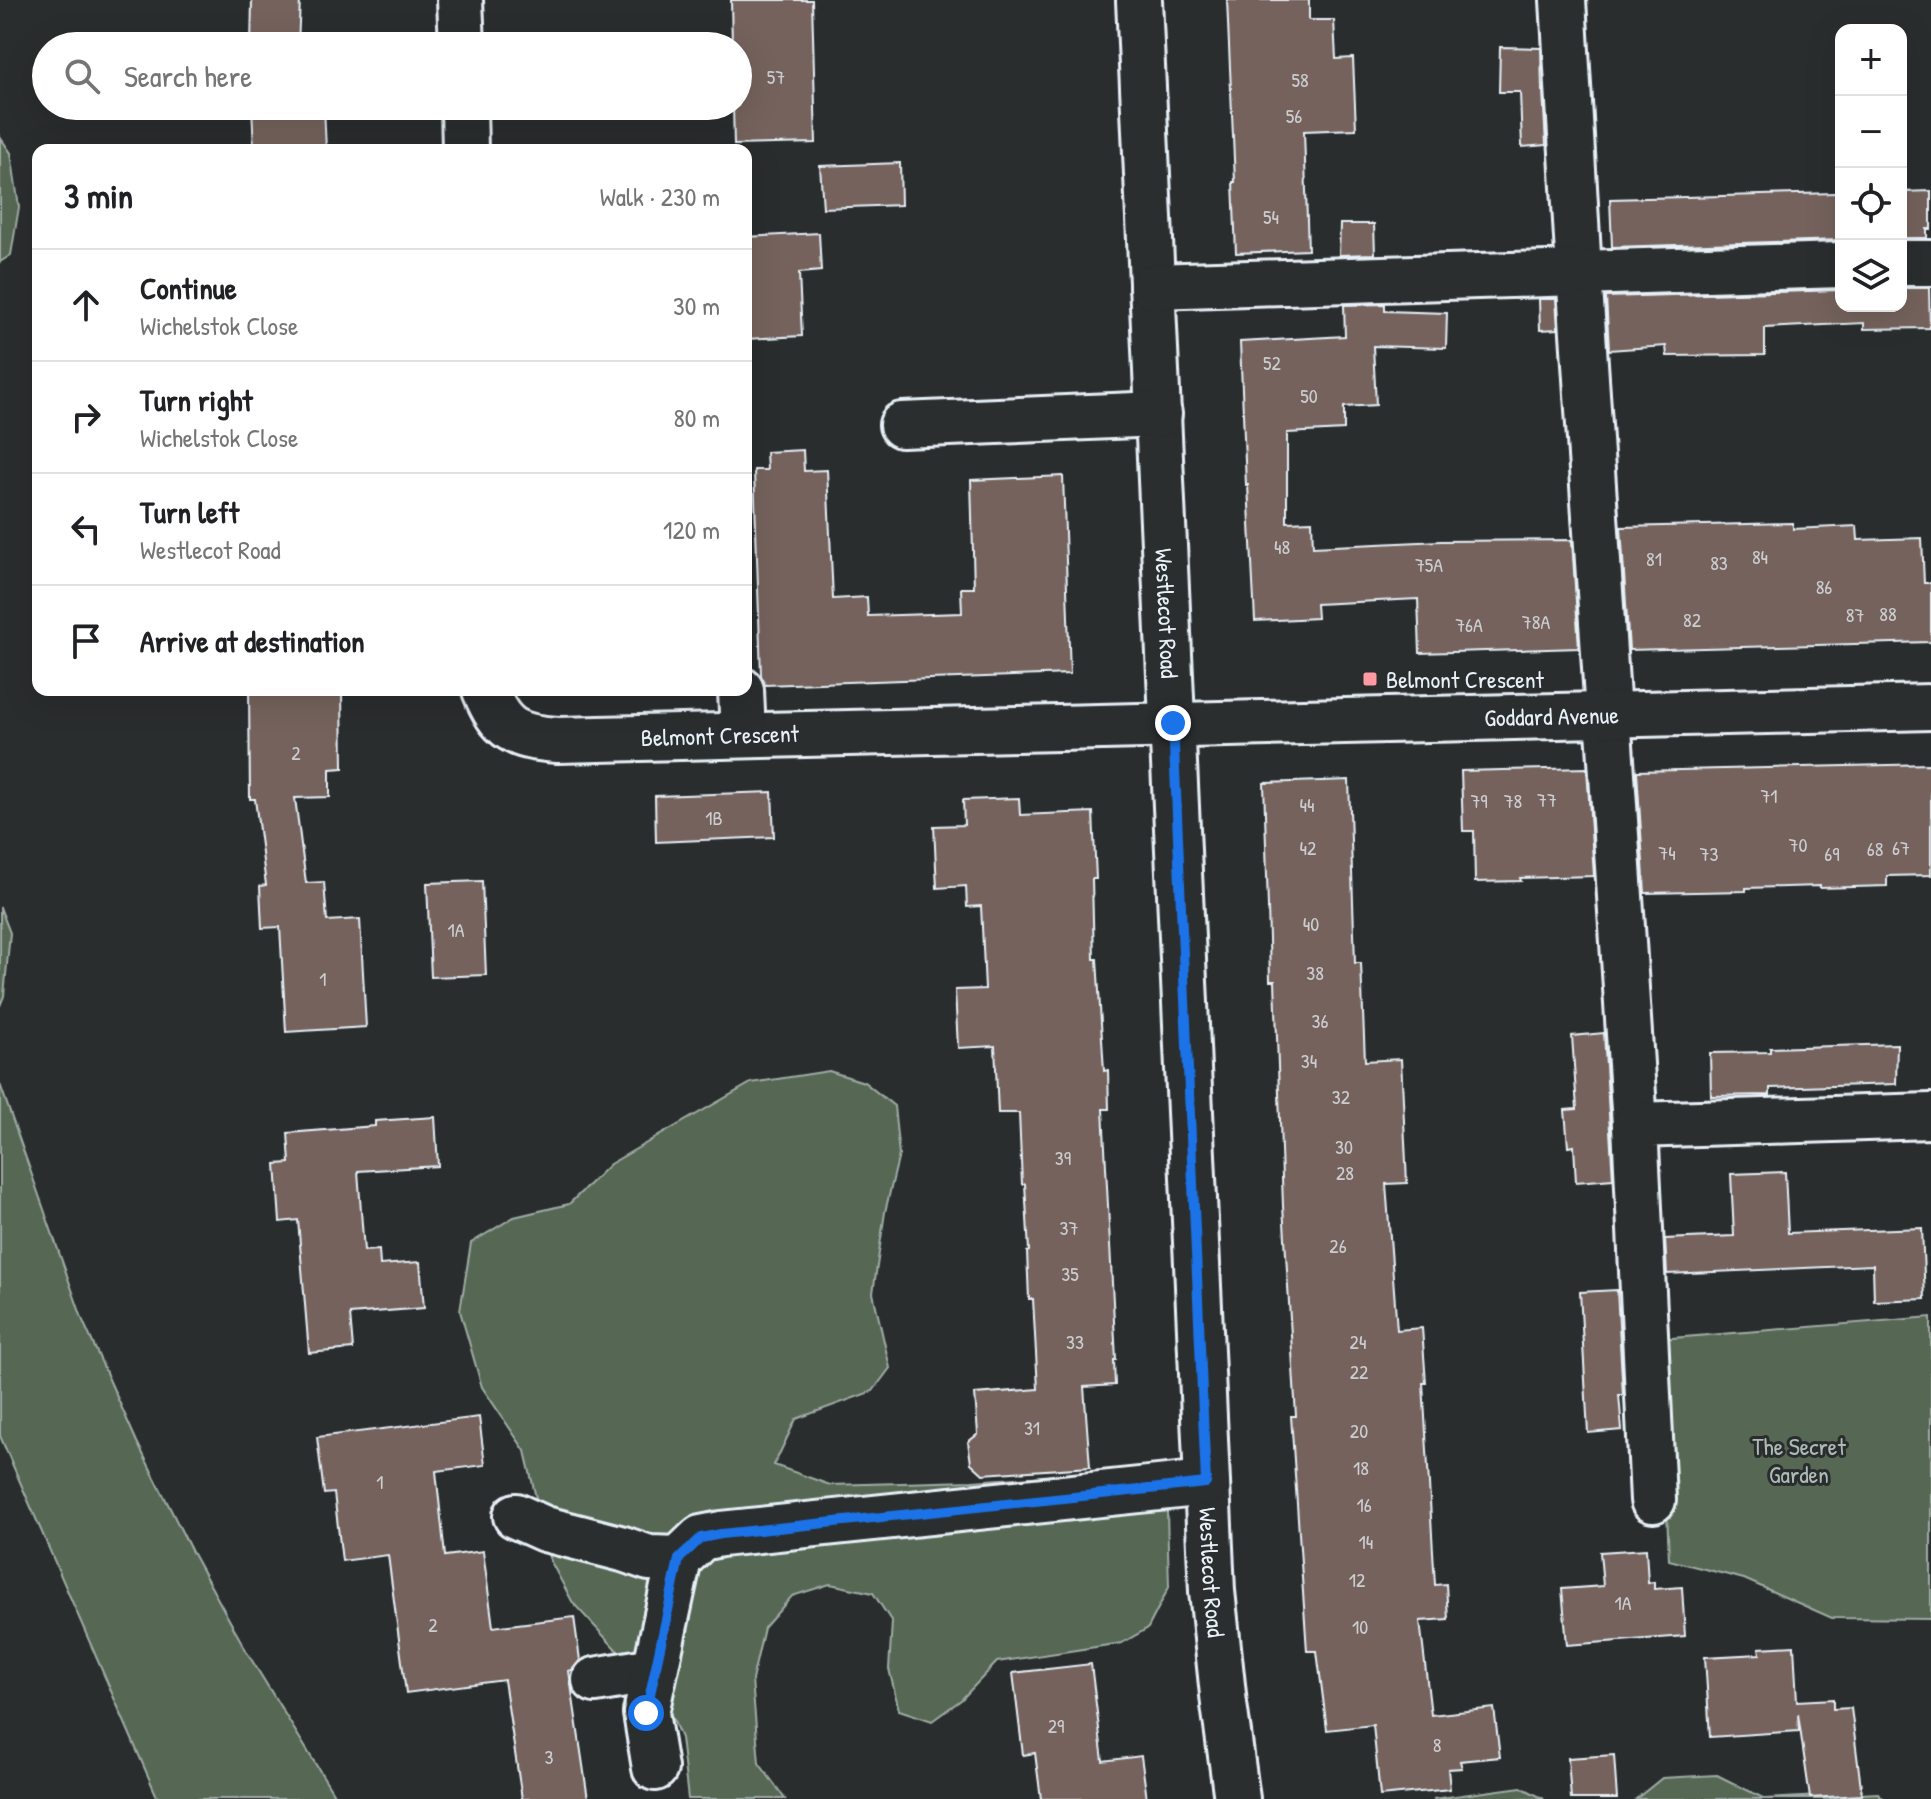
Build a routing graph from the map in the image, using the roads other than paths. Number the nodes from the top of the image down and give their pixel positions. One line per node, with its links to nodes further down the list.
1 (460, 0): 4 (street)
2 (1139, 0): 11 (street, Westlecot Road)
3 (1563, 0): 10 (street)
4 (461, 32)
5 (464, 120): 6 (street)
6 (465, 144)
7 (1907, 263): 8 (street)
8 (1931, 263)
9 (1835, 265): 10 (street)
10 (1579, 272): 11 (street); 17 (street)
11 (1152, 286): 12 (street, Westlecot Road)
12 (1159, 414): 13 (street); 18 (street, Westlecot Road)
13 (902, 425)
14 (487, 696): 19 (street, Belmont Crescent)
15 (741, 696): 19 (street)
16 (1931, 707): 17 (street, Goddard Avenue)
17 (1609, 716): 18 (street, Goddard Avenue); 21 (street)
18 (1173, 723): 19 (street, Belmont Crescent); 22 (street, Westlecot Road)
19 (743, 734)
20 (1931, 1116): 21 (street)
21 (1635, 1125): 23 (street)
22 (1206, 1483): 25 (street); 29 (street, Westlecot Road)
23 (1653, 1500)
24 (516, 1516): 25 (street)
25 (679, 1559): 26 (street)
26 (654, 1670): 27 (street); 28 (street)
27 (595, 1680)
28 (655, 1768)
29 (1237, 1799)

